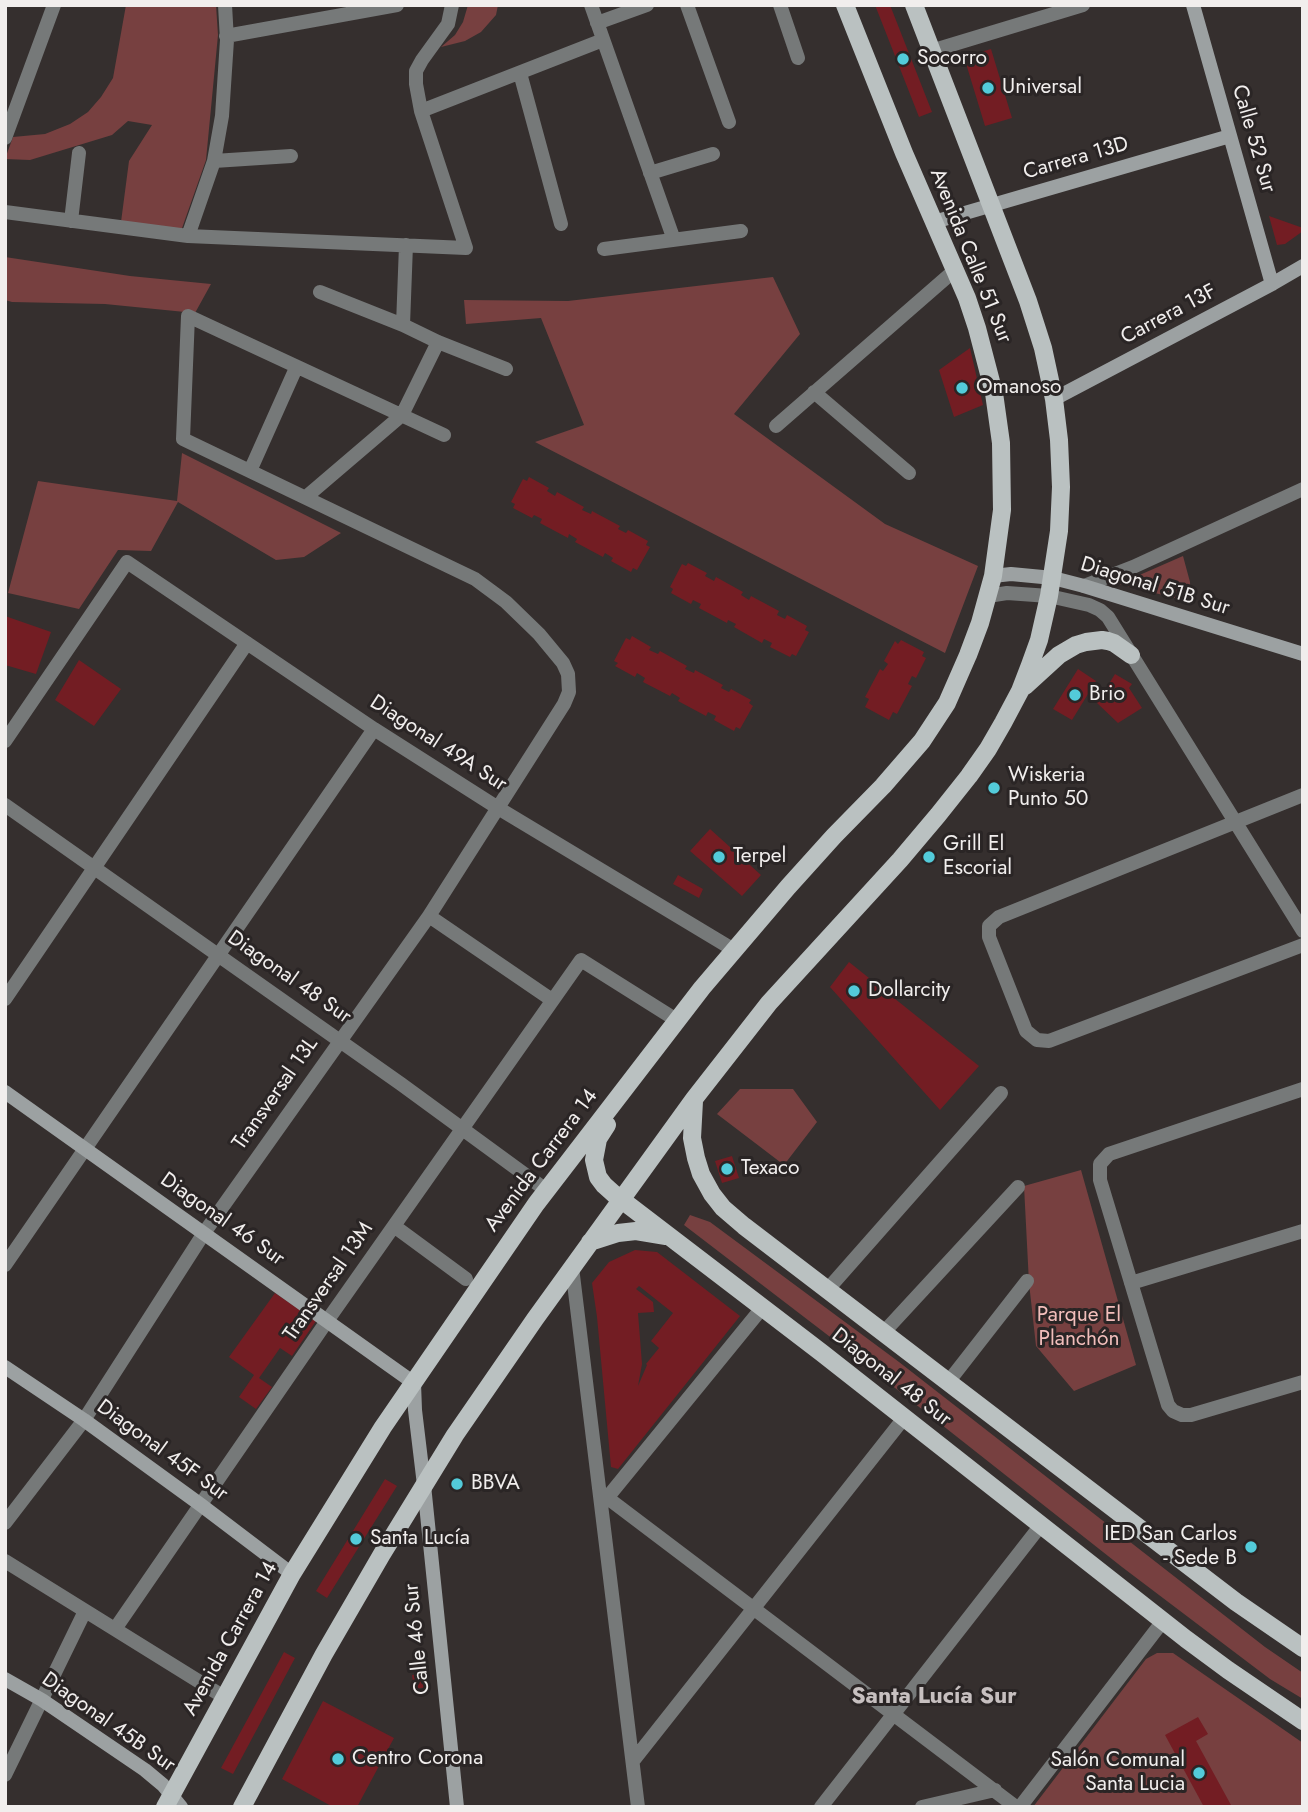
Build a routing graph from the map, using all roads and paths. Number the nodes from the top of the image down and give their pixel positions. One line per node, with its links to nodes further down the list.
1 (54, 5): 22 (street)
2 (225, 5): 14 (street)
3 (397, 5): 14 (street)
4 (452, 5): 19 (street)
5 (591, 5): 13 (street)
6 (647, 5): 13 (street)
7 (687, 5): 20 (street)
8 (780, 5): 17 (street)
9 (845, 5): 31 (main road, Avenida Calle 51 Sur)
10 (914, 5): 16 (main road, Avenida Calle 51 Sur)
11 (1083, 5): 16 (street)
12 (1193, 5): 21 (street, Calle 52 Sur)
13 (597, 23): 15 (street)
14 (226, 36): 26 (street)
15 (603, 40): 18 (street); 27 (street)
16 (931, 51): 28 (main road, Avenida Calle 51 Sur)
17 (798, 58)
18 (520, 73): 19 (street); 32 (street)
19 (421, 111): 36 (street)
20 (729, 122)
21 (1230, 136): 28 (street, Carrera 13D); 40 (street, Calle 52 Sur)
22 (5, 138)
23 (79, 153): 30 (street)
24 (713, 154): 27 (street)
25 (291, 156): 26 (street)
26 (214, 161): 34 (street)
27 (650, 173): 35 (street)
28 (992, 205): 31 (street, Carrera 13D); 47 (main road, Avenida Calle 51 Sur)
29 (5, 212): 30 (street)
30 (71, 221): 34 (street)
31 (934, 222): 39 (main road, Avenida Calle 51 Sur)
32 (561, 225)
33 (741, 231): 35 (street)
34 (188, 236): 36 (street)
35 (674, 240): 37 (street)
36 (406, 245): 42 (street)
37 (604, 249)
38 (1303, 266): 40 (street, Carrera 13F)
39 (954, 270): 46 (street); 55 (main road, Avenida Calle 51 Sur)
40 (1272, 284): 47 (street, Carrera 13F)
41 (320, 292): 42 (street)
42 (403, 324): 43 (street)
43 (438, 342): 45 (street); 48 (street)
44 (296, 368): 48 (street); 51 (street); 51 (street)
45 (506, 369)
46 (814, 392): 49 (street); 52 (street)
47 (1054, 399): 56 (main road, Avenida Calle 51 Sur)
48 (402, 415): 50 (street); 54 (street)
49 (776, 426)
50 (444, 435)
51 (250, 471): 54 (street)
52 (909, 473)
53 (1303, 489): 57 (street)
54 (306, 497): 68 (street, Transversal 13L)
55 (993, 576): 56 (street, Diagonal 51B Sur); 58 (main road, Avenida Carrera 14)
56 (1053, 578): 57 (street, Diagonal 51B Sur); 59 (main road)
57 (1084, 586): 61 (street, Diagonal 51B Sur)
58 (988, 596): 59 (street); 74 (main road, Avenida Carrera 14)
59 (1049, 596): 62 (street); 63 (main road)
60 (247, 643): 64 (street, Diagonal 49A Sur); 65 (street, Diagonal 49A Sur); 70 (street)
61 (1300, 652)
62 (1131, 655): 63 (main road); 69 (street)
63 (1020, 691): 83 (main road)
64 (374, 729): 68 (street, Diagonal 49A Sur); 75 (street)
65 (5, 741)
66 (1303, 795): 69 (street)
67 (5, 805): 70 (street, Diagonal 48 Sur)
68 (498, 808): 71 (street, Transversal 13L); 74 (street, Diagonal 49A Sur)
69 (1235, 822): 72 (street); 73 (street)
70 (94, 868): 75 (street, Diagonal 48 Sur); 76 (street)
71 (429, 916): 77 (street); 79 (street, Transversal 13L)
72 (1303, 931)
73 (1303, 945)
74 (734, 950): 78 (main road, Avenida Carrera 14)
75 (218, 956): 79 (street, Diagonal 48 Sur); 85 (street)
76 (5, 999)
77 (552, 1000): 78 (street, Transversal 13M); 84 (street, Transversal 13M)
78 (678, 1021): 87 (main road, Avenida Carrera 14); 88 (main road, Diagonal 48 Sur)
79 (340, 1042): 84 (street, Diagonal 48 Sur); 91 (street, Transversal 13L)
80 (1303, 1089): 98 (street)
81 (5, 1092): 85 (street, Diagonal 46 Sur)
82 (1001, 1093): 99 (street)
83 (694, 1099): 88 (main road); 99 (main road, Diagonal 48 Sur)
84 (462, 1129): 87 (street, Diagonal 48 Sur); 89 (street, Transversal 13M)
85 (85, 1149): 91 (street, Diagonal 46 Sur); 94 (street)
86 (1018, 1187): 102 (street)
87 (546, 1190): 105 (main road, Avenida Carrera 14)
88 (621, 1199): 92 (main road, Diagonal 48 Sur); 93 (main road)
89 (394, 1226): 96 (street); 101 (street, Transversal 13M)
90 (1303, 1231): 98 (street)
91 (204, 1233): 101 (street, Diagonal 46 Sur); 108 (street, Transversal 13L)
92 (670, 1237): 93 (main road); 100 (main road, Diagonal 48 Sur)
93 (590, 1242): 95 (main road)
94 (5, 1265)
95 (572, 1267): 109 (main road); 110 (street)
96 (466, 1279)
97 (1027, 1281): 104 (street)
98 (1131, 1283): 106 (street)
99 (828, 1289): 102 (main road, Diagonal 48 Sur)
100 (762, 1308): 107 (main road, Diagonal 48 Sur); 110 (street)
101 (327, 1321): 105 (street, Diagonal 46 Sur); 111 (street, Transversal 13M)
102 (884, 1332): 104 (main road, Diagonal 48 Sur)
103 (5, 1367): 108 (street, Diagonal 45F Sur)
104 (949, 1381): 120 (main road, Diagonal 48 Sur)
105 (414, 1382): 109 (street, Calle 46 Sur); 115 (main road, Avenida Carrera 14)
106 (1303, 1382)
107 (904, 1418): 113 (main road, Diagonal 48 Sur); 116 (street)
108 (84, 1420): 111 (street, Diagonal 45F Sur); 112 (street, Transversal 13L)
109 (424, 1485): 130 (main road); 131 (street, Calle 46 Sur)
110 (604, 1496): 116 (street); 126 (street)
111 (201, 1505): 115 (street, Diagonal 45F Sur); 119 (street, Transversal 13M)
112 (5, 1523)
113 (1041, 1525): 118 (main road, Diagonal 48 Sur); 124 (street)
114 (5, 1561): 117 (street)
115 (292, 1574): 122 (main road, Avenida Carrera 14)
116 (754, 1609): 124 (street); 126 (street)
117 (85, 1611): 119 (street); 123 (street)
118 (1163, 1621): 125 (main road, Diagonal 48 Sur); 135 (street)
119 (115, 1629): 122 (street)
120 (1303, 1648)
121 (5, 1679): 123 (street, Diagonal 45B Sur)
122 (224, 1697): 129 (main road, Avenida Carrera 14)
123 (42, 1700): 127 (street); 129 (street, Diagonal 45B Sur)
124 (893, 1714): 128 (street); 133 (street)
125 (1303, 1721)
126 (633, 1761): 132 (street)
127 (5, 1774)
128 (995, 1790): 134 (street); 135 (street)
129 (173, 1803)
130 (242, 1807)
131 (457, 1807)
132 (638, 1807)
133 (821, 1807)
134 (922, 1807)
135 (1018, 1807)

